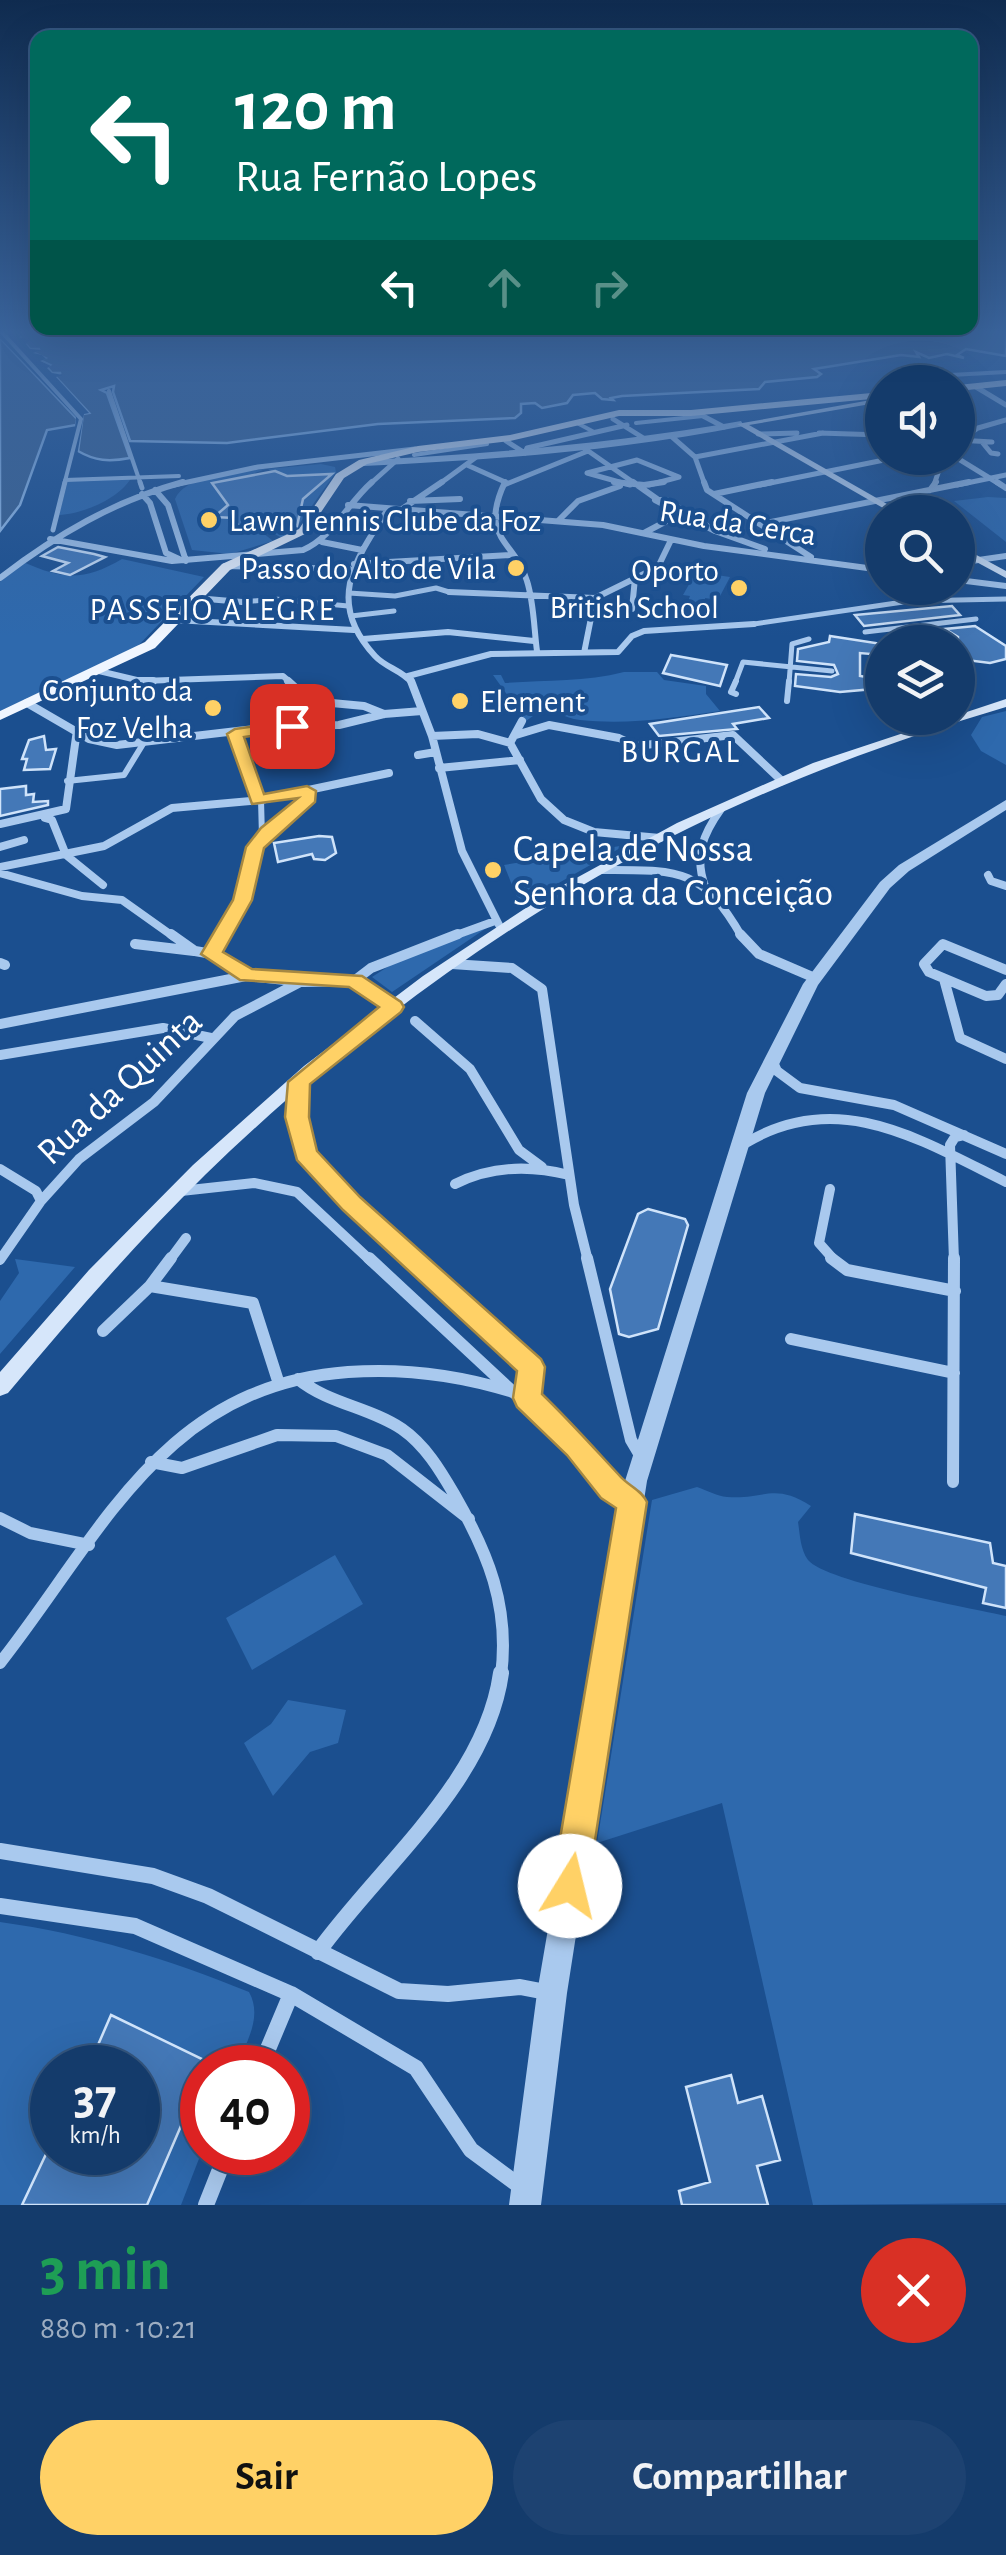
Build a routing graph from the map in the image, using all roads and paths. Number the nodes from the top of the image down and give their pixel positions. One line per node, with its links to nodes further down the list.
1 (76, 432): 44 (street)
2 (124, 432): 39 (street)
3 (537, 432): 25 (main road)
4 (548, 432): 11 (street)
5 (560, 432): 15 (street)
6 (594, 432): 15 (street)
7 (636, 432): 16 (street)
8 (695, 432): 14 (street)
9 (754, 432): 12 (main road)
10 (823, 433): 12 (street); 13 (street); 22 (street)
11 (540, 434): 17 (street); 19 (street)
12 (758, 434): 22 (main road)
13 (865, 434)
14 (671, 436): 16 (street); 27 (street)
15 (568, 438): 19 (street); 23 (street)
16 (646, 439): 23 (street)
17 (506, 440): 24 (street); 25 (street)
18 (975, 441): 20 (street)
19 (552, 442): 24 (street)
20 (982, 442): 21 (street); 26 (street)
21 (992, 442)
22 (775, 443): 27 (street); 36 (main road)
23 (583, 447): 24 (street); 33 (street); 45 (street)
24 (525, 452): 30 (street)
25 (419, 454): 28 (street); 29 (street); 30 (street); 31 (main road)
26 (998, 454)
27 (695, 458): 42 (street)
28 (398, 460): 31 (street); 59 (street)
29 (302, 461): 35 (street); 49 (street)
30 (471, 462): 45 (street); 57 (street)
31 (357, 464): 35 (main road)
32 (865, 464): 36 (street)
33 (610, 466): 41 (street); 46 (street); 47 (street)
34 (975, 469): 43 (street)
35 (343, 472): 77 (main road)
36 (824, 472): 52 (street); 53 (main road)
37 (941, 475): 50 (street)
38 (1006, 475): 43 (street)
39 (138, 476): 40 (street); 44 (street); 51 (street)
40 (179, 476)
41 (678, 476): 42 (street); 46 (street)
42 (700, 476): 52 (street)
43 (991, 478): 48 (street); 50 (street)
44 (65, 480): 67 (street)
45 (505, 482): 63 (street)
46 (636, 485): 47 (street); 56 (street)
47 (621, 486): 65 (street)
48 (1006, 488)
49 (155, 490): 51 (street); 81 (street)
50 (930, 490): 54 (street)
51 (142, 491): 70 (street); 81 (street)
52 (714, 494): 66 (street)
53 (865, 495)
54 (905, 495)
55 (460, 499): 57 (street)
56 (657, 499): 62 (street); 64 (street)
57 (410, 501): 61 (street)
58 (865, 503): 66 (street)
59 (348, 505): 60 (street, Rua da Cerca); 72 (street)
60 (388, 509): 61 (street, Rua da Cerca); 73 (street)
61 (402, 509): 63 (street, Rua da Cerca)
62 (688, 512): 64 (street); 68 (street)
63 (496, 515): 65 (street, Rua da Cerca); 74 (street)
64 (678, 515): 68 (street); 69 (street)
65 (559, 520): 69 (street, Rua da Cerca)
66 (760, 524): 79 (street)
67 (53, 530)
68 (716, 531): 75 (street)
69 (644, 533): 71 (street, Rua da Cerca)
70 (50, 538): 81 (street); 87 (street)
71 (671, 540): 75 (street, Rua da Cerca); 88 (street)
72 (322, 542): 73 (street); 77 (street)
73 (362, 550): 84 (street)
74 (511, 555): 84 (street); 93 (street)
75 (785, 555): 79 (street, Rua da Cerca)
76 (1006, 556): 80 (street)
77 (248, 557): 81 (street); 83 (main road)
78 (975, 558): 80 (main road)
79 (816, 559): 85 (street, Rua da Cerca)
80 (979, 560): 82 (street); 86 (main road)
81 (186, 561): 83 (street)
82 (975, 561)
83 (226, 566): 84 (street); 94 (main road)
84 (352, 566): 92 (street)
85 (865, 567)
86 (1006, 576)
87 (0, 578)
88 (635, 578): 95 (street); 99 (street)
89 (975, 582): 90 (street)
90 (1006, 586)
91 (449, 592): 92 (street); 93 (street)
92 (349, 593): 98 (street)
93 (532, 594): 95 (street); 109 (street)
94 (196, 598): 97 (street); 103 (main road)
95 (595, 598): 111 (street)
96 (1006, 599): 104 (street)
97 (242, 602): 98 (street)
98 (348, 606): 101 (street)
99 (632, 609)
100 (394, 611): 101 (street)
101 (351, 616): 106 (street)
102 (976, 618): 105 (street)
103 (174, 620): 106 (street); 115 (main road)
104 (754, 624): 111 (street)
105 (921, 625)
106 (354, 630): 107 (street)
107 (363, 639): 109 (street); 117 (street)
108 (810, 639): 114 (street)
109 (534, 641): 110 (street)
110 (536, 652): 111 (street); 117 (street)
111 (584, 653)
112 (732, 654): 113 (street)
113 (742, 662): 114 (street); 118 (street)
114 (790, 667): 116 (street); 119 (street)
115 (99, 670): 120 (main road); 124 (street)
116 (832, 670)
117 (408, 676): 122 (street)
118 (736, 694)
119 (787, 701)
120 (27, 703): 125 (main road); 127 (street)
121 (1003, 705): 123 (main road)
122 (422, 711): 124 (street); 130 (street)
123 (975, 712)
124 (384, 714): 128 (street)
125 (0, 716)
126 (522, 721): 131 (street)
127 (76, 730): 132 (street); 138 (street)
128 (235, 734): 132 (street); 141 (street)
129 (908, 735): 139 (main road)
130 (432, 736): 131 (street); 133 (street)
131 (513, 739): 135 (street); 139 (street)
132 (143, 744): 138 (street)
133 (436, 752): 134 (street); 136 (street)
134 (418, 754)
135 (520, 760): 136 (street); 147 (street)
136 (439, 768): 159 (street)
137 (388, 774): 140 (street)
138 (67, 781): 144 (street)
139 (782, 781): 143 (main road)
140 (307, 791): 141 (street); 146 (street)
141 (260, 800): 146 (street); 150 (street)
142 (1006, 804): 166 (street)
143 (722, 810): 147 (main road); 156 (street)
144 (39, 818): 145 (street); 150 (street)
145 (0, 824)
146 (262, 837): 162 (street)
147 (661, 838): 152 (main road)
148 (24, 840): 149 (street)
149 (0, 848)
150 (66, 855): 151 (street); 154 (street)
151 (0, 870): 157 (street)
152 (602, 870): 156 (street); 159 (main road)
153 (988, 875): 155 (street)
154 (103, 884): 157 (street); 158 (street)
155 (1006, 886)
156 (706, 887): 166 (street)
157 (82, 896): 158 (street)
158 (122, 900): 161 (street)
159 (499, 925): 163 (main road); 169 (street)
160 (134, 944): 161 (street)
161 (195, 951): 162 (street)
162 (212, 954): 165 (street)
163 (452, 964): 171 (main road); 184 (street)
164 (1006, 970): 167 (street)
165 (248, 976): 168 (street); 172 (street)
166 (815, 978): 175 (street)
167 (944, 979): 170 (street); 176 (street)
168 (302, 981): 169 (street); 173 (street, Rua da Quinta)
169 (354, 981): 171 (street)
170 (1006, 984)
171 (405, 1014): 177 (main road); 182 (street)
172 (0, 1024)
173 (211, 1038): 174 (street); 189 (street, Rua da Quinta)
174 (0, 1055)
175 (771, 1058): 178 (street); 179 (street)
176 (1006, 1059)
177 (299, 1082): 188 (main road); 201 (street)
178 (964, 1135): 180 (street); 181 (street)
179 (740, 1148): 181 (street); 202 (street)
180 (1006, 1154)
181 (951, 1157): 185 (street); 193 (street)
182 (542, 1167): 184 (street); 186 (street)
183 (0, 1169): 189 (street)
184 (569, 1175): 202 (street)
185 (1006, 1182)
186 (455, 1184)
187 (830, 1190): 193 (street)
188 (180, 1191): 199 (main road); 200 (street)
189 (41, 1201): 191 (street, Rua da Quinta)
190 (186, 1238): 192 (street)
191 (0, 1260)
192 (150, 1286): 194 (street); 198 (street)
193 (955, 1290): 196 (street)
194 (103, 1331)
195 (791, 1339): 196 (street)
196 (954, 1372): 204 (street)
197 (298, 1380): 198 (street); 200 (street); 207 (street)
198 (279, 1384): 203 (street)
199 (0, 1386)
200 (512, 1392): 201 (street)
201 (527, 1398): 205 (street)
202 (642, 1458): 205 (street)
203 (151, 1462): 207 (street); 208 (street)
204 (954, 1482)
205 (632, 1502): 213 (street)
206 (0, 1518): 208 (street)
207 (470, 1520): 212 (street)
208 (89, 1545): 209 (street)
209 (0, 1663)
210 (0, 1851): 212 (street)
211 (0, 1906): 214 (street)
212 (318, 1952): 213 (street)
213 (552, 1992): 217 (street)
214 (291, 1994): 215 (street); 217 (street)
215 (270, 2045)
216 (218, 2175): 218 (street)
217 (526, 2198)
218 (206, 2205)

